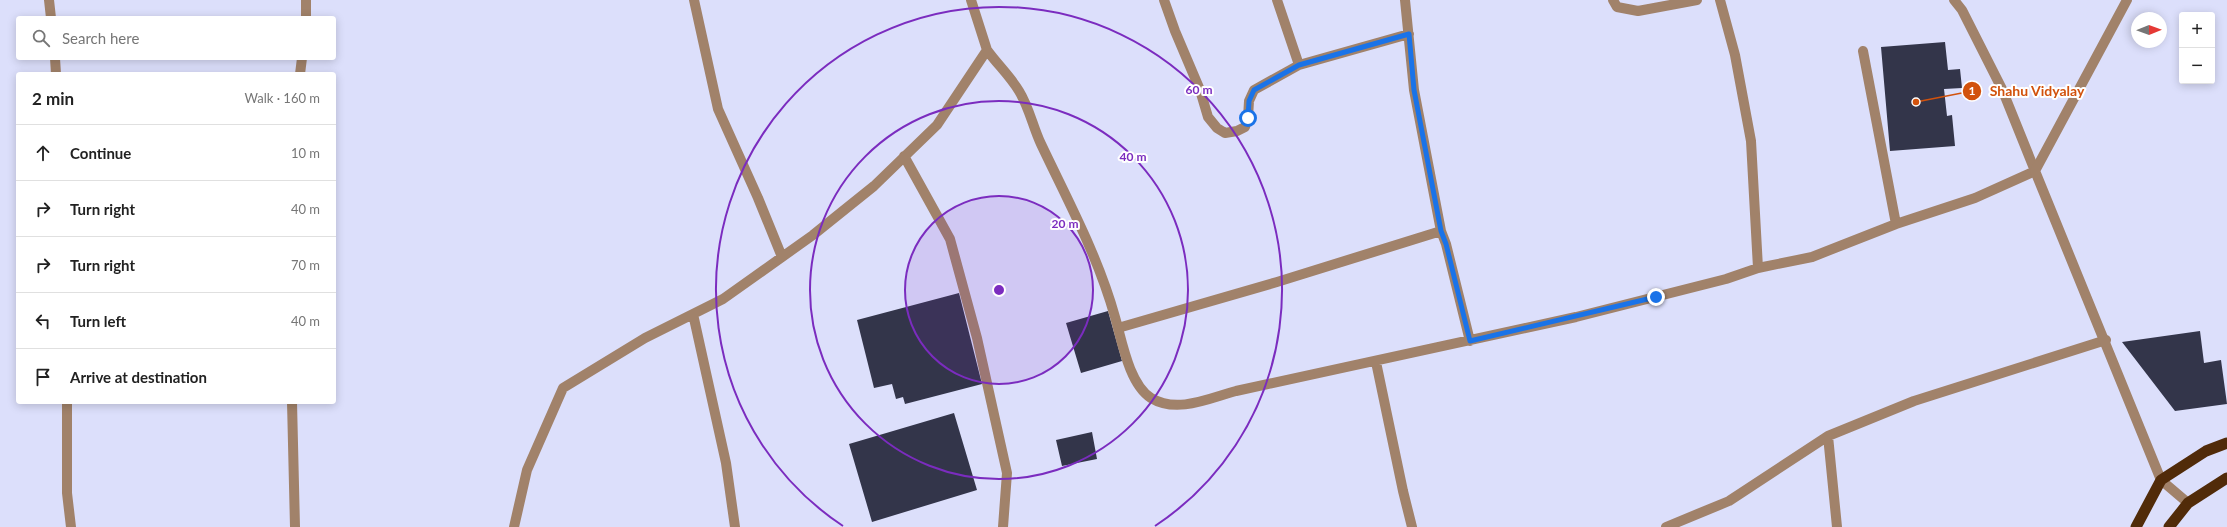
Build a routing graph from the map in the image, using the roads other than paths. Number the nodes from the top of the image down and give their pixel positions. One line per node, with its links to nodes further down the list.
1 (48, 0): 13 (street)
2 (306, 0): 14 (street)
3 (694, 0): 27 (street)
4 (971, 0): 16 (street)
5 (1164, 0): 20 (street)
6 (1277, 0): 20 (street)
7 (1405, 0): 15 (street)
8 (1614, 0): 9 (street)
9 (1697, 0)
10 (1720, 0): 28 (street)
11 (1954, 0): 24 (street)
12 (2127, 0): 24 (street)
13 (52, 16)
14 (306, 16)
15 (1409, 34): 20 (street); 26 (street)
16 (987, 50): 23 (street); 30 (street)
17 (1863, 51): 25 (street)
18 (55, 60): 21 (street)
19 (302, 60): 22 (street)
20 (1299, 65)
21 (56, 72)
22 (300, 72)
23 (904, 156): 27 (street); 45 (street)
24 (2035, 171): 25 (street); 31 (street)
25 (1896, 224): 28 (street)
26 (1441, 231): 30 (street); 32 (street)
27 (782, 257): 29 (street)
28 (1758, 268): 32 (street)
29 (693, 314): 43 (street); 44 (street)
30 (1118, 328): 33 (street)
31 (2106, 340): 36 (street); 39 (street)
32 (1470, 341): 33 (street)
33 (1376, 362): 46 (street)
34 (67, 404): 41 (street)
35 (292, 404): 42 (street)
36 (1828, 436): 47 (street); 48 (street)
37 (2227, 443): 39 (highway)
38 (2227, 478): 40 (highway)
39 (2161, 480): 40 (street); 49 (highway)
40 (2188, 503): 50 (highway)
41 (71, 527)
42 (295, 527)
43 (514, 527)
44 (735, 527)
45 (1003, 527)
46 (1412, 527)
47 (1666, 527)
48 (1837, 527)
49 (2136, 527)
50 (2169, 527)

